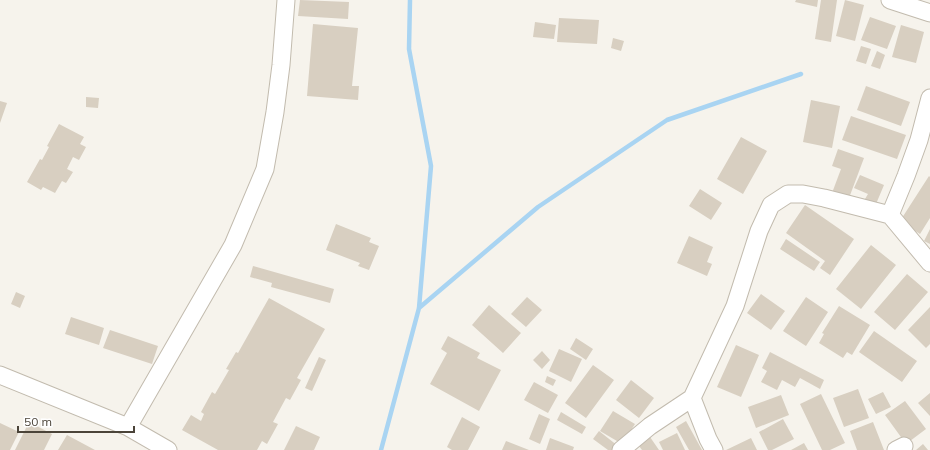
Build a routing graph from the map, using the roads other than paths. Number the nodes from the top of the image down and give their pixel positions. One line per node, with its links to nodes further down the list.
1 (286, 0): 9 (street)
2 (890, 0): 3 (street)
3 (930, 13)
4 (930, 98): 5 (street)
5 (890, 215): 6 (street); 8 (street)
6 (930, 263)
7 (0, 375): 9 (street)
8 (692, 398): 12 (street); 13 (street)
9 (128, 427): 10 (street)
10 (148, 445): 11 (street)
11 (168, 450)
12 (622, 450)
13 (714, 450)

